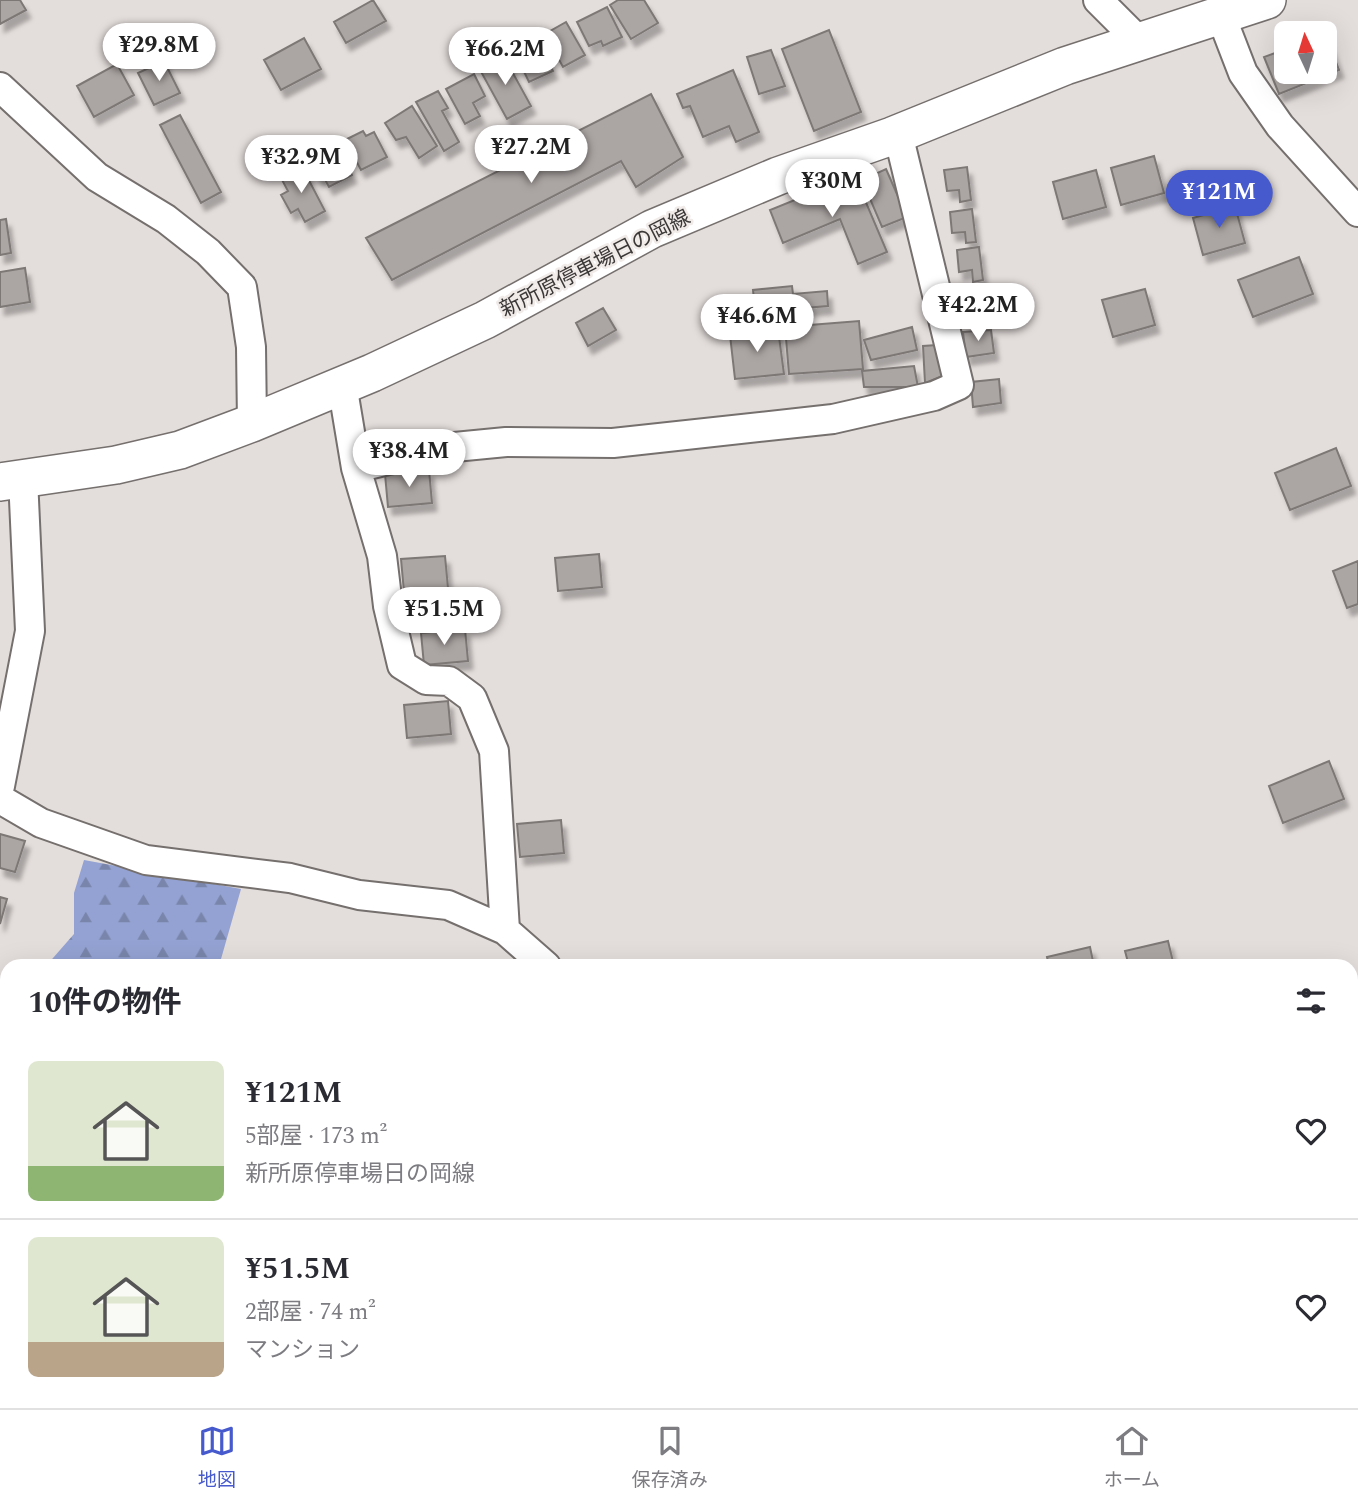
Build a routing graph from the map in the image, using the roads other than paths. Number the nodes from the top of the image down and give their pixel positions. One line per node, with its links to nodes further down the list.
1 (1098, 0): 4 (street)
2 (1267, 0): 3 (main road, 新所原停車場日の岡線)
3 (1221, 16): 4 (main road, 新所原停車場日の岡線); 7 (street)
4 (1139, 41): 6 (main road, 新所原停車場日の岡線)
5 (0, 87): 9 (street)
6 (898, 134): 8 (main road, 新所原停車場日の岡線); 10 (street)
7 (1358, 212)
8 (342, 384): 9 (main road, 新所原停車場日の岡線); 10 (street)
9 (252, 423): 11 (main road, 新所原停車場日の岡線)
10 (356, 468): 14 (street)
11 (11, 480): 12 (street)
12 (0, 786)
13 (0, 799): 14 (street)
14 (505, 930): 15 (street)
15 (537, 959)

